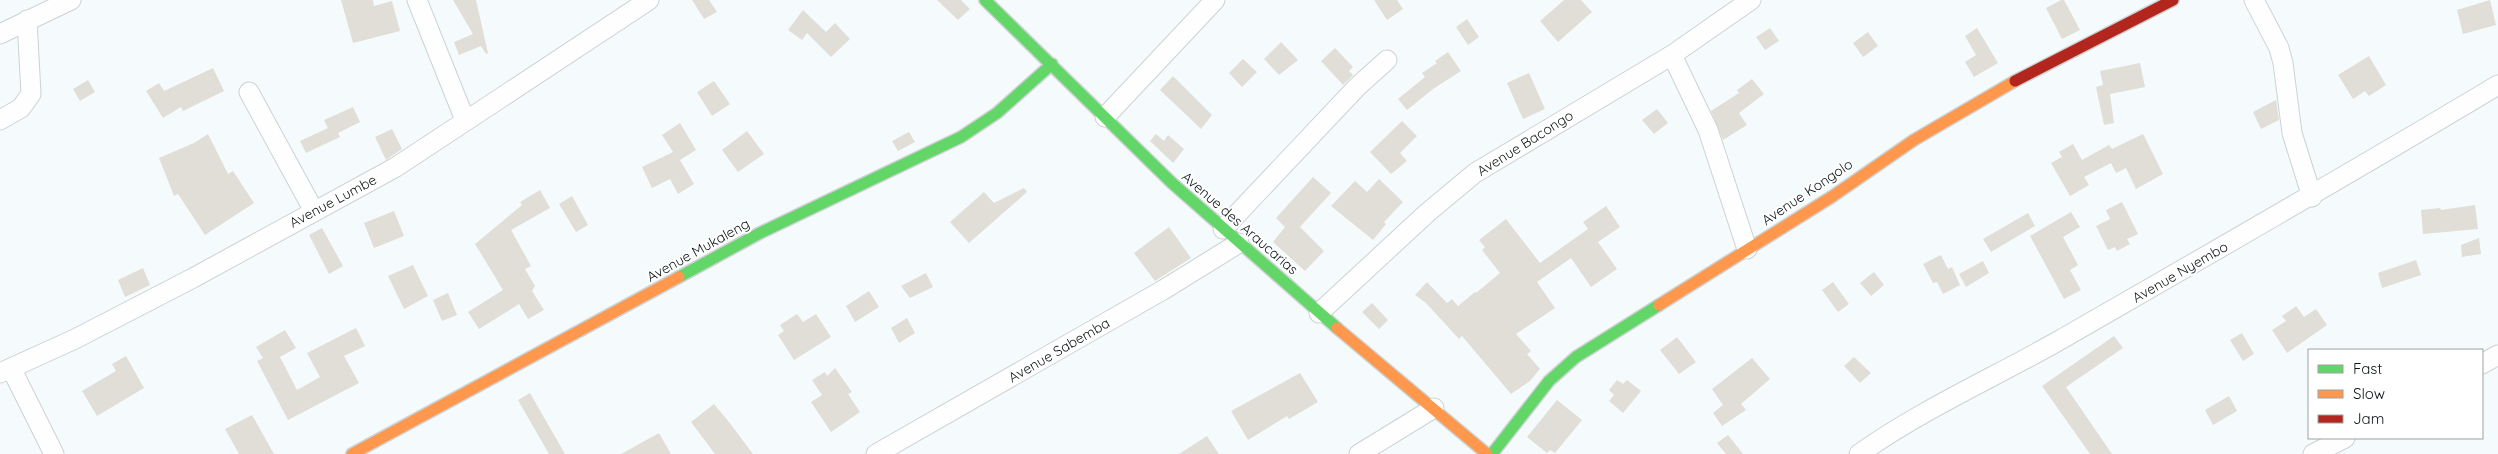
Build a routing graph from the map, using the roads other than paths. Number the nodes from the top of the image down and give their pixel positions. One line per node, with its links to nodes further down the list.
1 (71, 0): 9 (street)
2 (417, 0): 18 (street)
3 (649, 0): 18 (street, Avenue Lumbe)
4 (985, 0): 13 (street, Avenue des Araucarias)
5 (1215, 0): 16 (street)
6 (1751, 0): 11 (street, Avenue Bacongo)
7 (2173, 0): 23 (street, Avenue Kongolo)
8 (2254, 0): 19 (street)
9 (27, 20): 10 (street); 17 (street)
10 (0, 34)
11 (1672, 55): 23 (street); 24 (street, Avenue Bacongo)
12 (1387, 60): 21 (street)
13 (1052, 64): 16 (street, Avenue des Araucarias); 31 (street, Avenue Mukaleng)
14 (2498, 85): 19 (street, Avenue Nyembo)
15 (250, 92): 20 (street)
16 (1105, 117): 21 (street, Avenue des Araucarias)
17 (0, 120)
18 (465, 120): 20 (street, Avenue Lumbe)
19 (2312, 197): 36 (street, Avenue Nyembo)
20 (314, 211): 27 (street, Avenue Lumbe)
21 (1224, 229): 22 (street, Avenue des Araucarias)
22 (1239, 243): 24 (street, Avenue des Araucarias); 32 (street, Avenue Sabemba)
23 (1748, 249): 35 (street, Avenue Kongolo)
24 (1319, 313): 28 (street, Avenue des Araucarias)
25 (2498, 355): 26 (street)
26 (2483, 363)
27 (6, 370): 30 (street)
28 (1434, 408): 33 (street); 34 (street, Avenue des Araucarias)
29 (2343, 439): 37 (street)
30 (54, 454)
31 (352, 454)
32 (876, 454)
33 (1359, 454)
34 (1487, 454)
35 (1492, 454)
36 (1859, 454)
37 (2313, 454)

